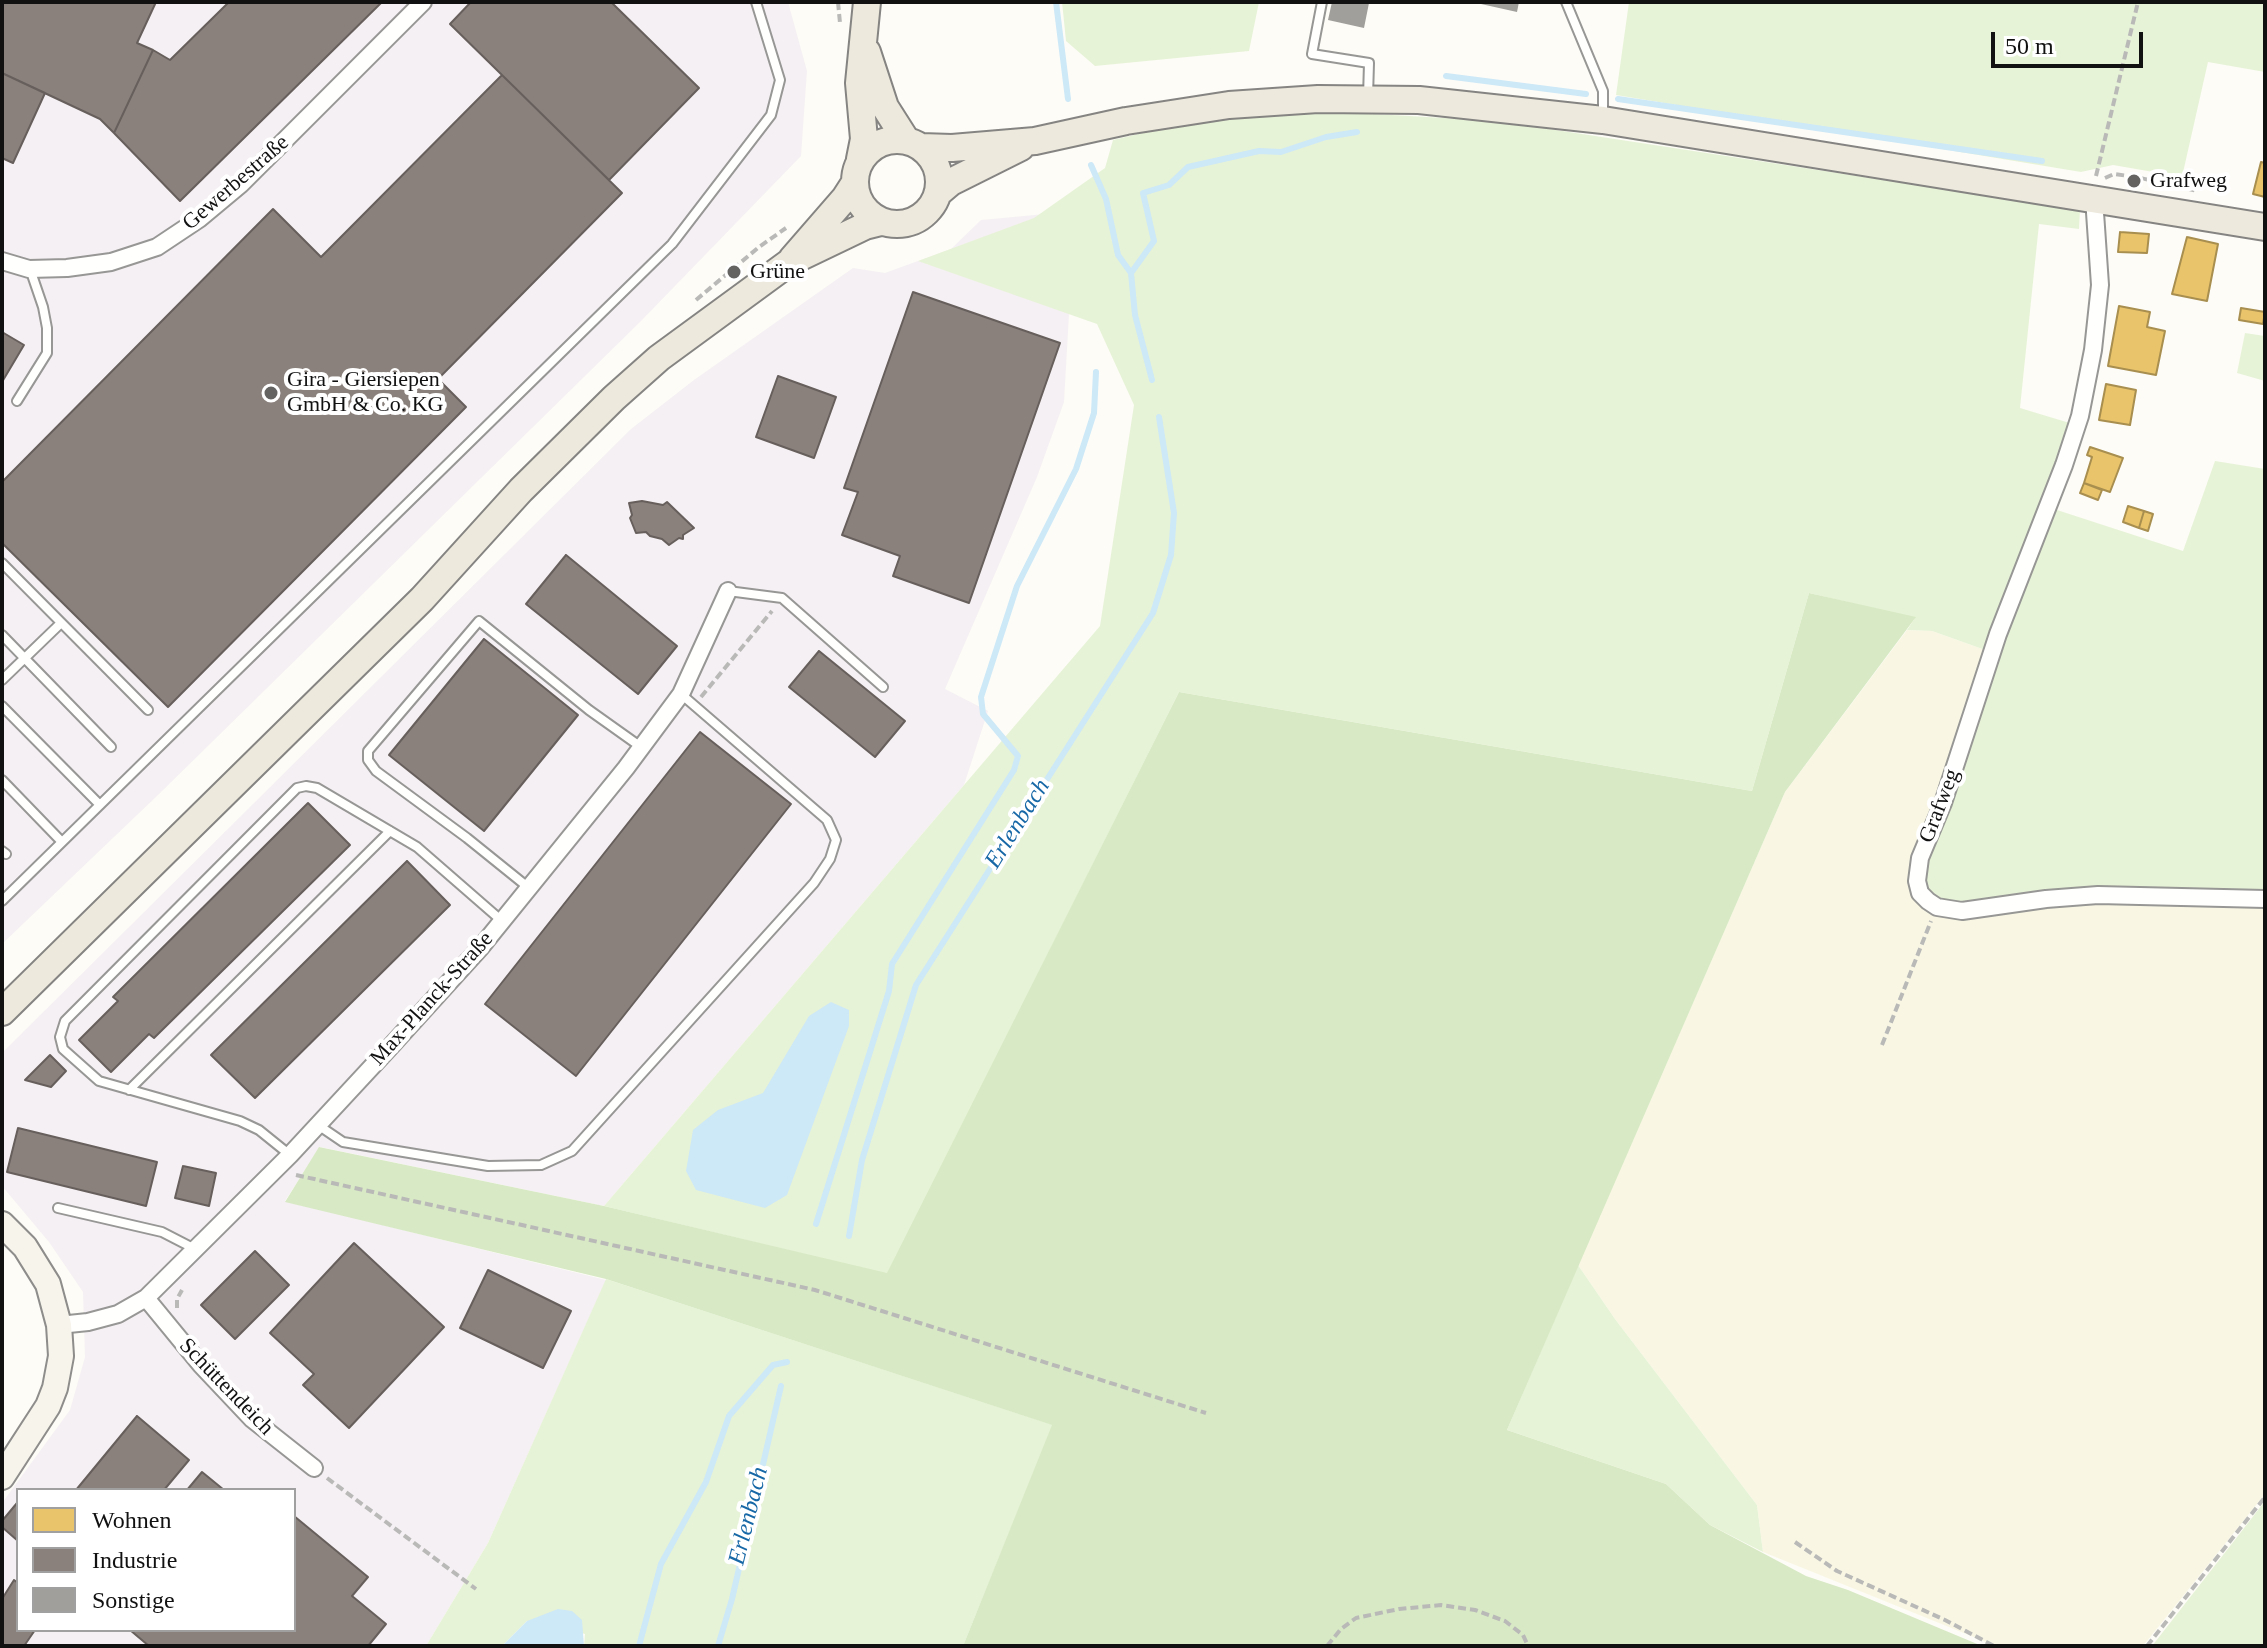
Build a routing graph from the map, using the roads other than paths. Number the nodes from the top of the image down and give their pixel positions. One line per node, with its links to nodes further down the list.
1 (423, 2): 18 (street, Gewerbestraße)
2 (756, 2): 33 (lane)
3 (867, 2): 6 (main road)
4 (1322, 2): 7 (lane)
5 (1566, 2): 8 (lane)
6 (865, 41): 10 (main road); 11 (main road)
7 (1368, 98): 8 (main road); 9 (main road)
8 (1603, 120): 12 (main road)
9 (1035, 141): 10 (main road); 13 (main road)
10 (914, 144): 11 (main road); 13 (main road)
11 (857, 172): 14 (main road); 17 (main road)
12 (2094, 190): 15 (main road); 37 (street, Grafweg)
13 (938, 193): 14 (main road)
14 (881, 222): 17 (main road)
15 (2265, 227)
16 (2, 261): 18 (street, Gewerbestraße)
17 (790, 262): 40 (main road)
18 (29, 269): 19 (lane)
19 (17, 401)
20 (2, 563): 22 (lane)
21 (728, 591): 26 (lane); 27 (street, Max-Planck-Straße)
22 (61, 623): 24 (lane); 29 (lane)
23 (2, 635): 24 (lane)
24 (25, 659): 25 (lane); 30 (lane)
25 (2, 680)
26 (883, 687)
27 (681, 694): 31 (street, Max-Planck-Straße); 42 (lane)
28 (2, 706): 33 (lane)
29 (148, 710)
30 (111, 747)
31 (641, 747): 36 (street, Max-Planck-Straße); 36 (lane)
32 (2, 780): 35 (lane)
33 (100, 805): 35 (lane)
34 (390, 831): 39 (lane); 41 (lane); 41 (lane)
35 (62, 842): 38 (lane)
36 (529, 888): 39 (street, Max-Planck-Straße)
37 (2265, 899)
38 (2, 901)
39 (502, 921): 42 (street, Max-Planck-Straße)
40 (2, 1012)
41 (129, 1090): 43 (lane)
42 (318, 1125): 43 (street, Max-Planck-Straße)
43 (290, 1155): 46 (street, Max-Planck-Straße)
44 (58, 1208): 46 (lane)
45 (2, 1224): 48 (street)
46 (196, 1249): 47 (street, Max-Planck-Straße)
47 (146, 1298): 48 (street, Max-Planck-Straße); 49 (street, Schüttendeich)
48 (59, 1325): 50 (street)
49 (314, 1468)
50 (2, 1477)

